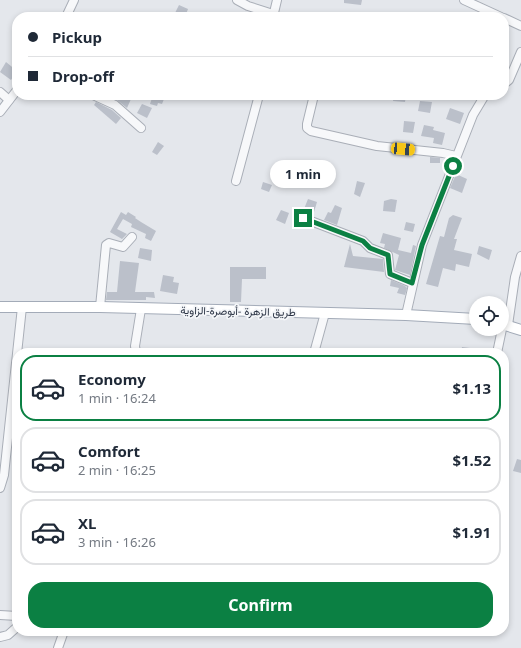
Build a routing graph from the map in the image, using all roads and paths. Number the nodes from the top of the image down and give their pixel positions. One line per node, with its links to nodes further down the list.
1 (74, 0): 5 (street)
2 (237, 0): 6 (street)
3 (277, 0): 7 (street)
4 (468, 1): 8 (street)
5 (68, 12)
6 (263, 12)
7 (274, 12)
8 (491, 12)
9 (509, 21): 10 (street)
10 (521, 26)
11 (521, 52): 12 (street)
12 (509, 80)
13 (0, 92): 15 (street)
14 (12, 96): 15 (street)
15 (9, 100): 20 (street)
16 (104, 100): 21 (street)
17 (258, 100): 23 (street)
18 (313, 100): 22 (street)
19 (482, 100): 22 (street)
20 (0, 112)
21 (141, 128)
22 (456, 156): 27 (street)
23 (236, 181)
24 (303, 218): 27 (street)
25 (132, 237): 31 (street)
26 (521, 256): 28 (street)
27 (412, 283): 34 (street)
28 (509, 302)
29 (0, 307): 30 (main road, طريق الزهرة -أبوصرة-الزاوية)
30 (22, 307): 31 (main road, طريق الزهرة -أبوصرة-الزاوية); 39 (street)
31 (100, 307): 32 (main road, طريق الزهرة -أبوصرة-الزاوية)
32 (141, 309): 33 (main road, طريق الزهرة -أبوصرة-الزاوية); 40 (street)
33 (325, 313): 34 (main road, طريق الزهرة -أبوصرة-الزاوية); 41 (street)
34 (406, 315): 35 (main road, طريق الزهرة -أبوصرة-الزاوية)
35 (469, 319)
36 (509, 327): 37 (main road)
37 (521, 330)
38 (501, 336): 42 (street)
39 (18, 348)
40 (135, 348)
41 (315, 348)
42 (498, 348)
43 (12, 401): 44 (street)
44 (0, 488)
45 (0, 615): 46 (street)
46 (12, 616)
47 (12, 631): 49 (street)
48 (62, 636): 50 (street)
49 (0, 637)
50 (58, 648)

